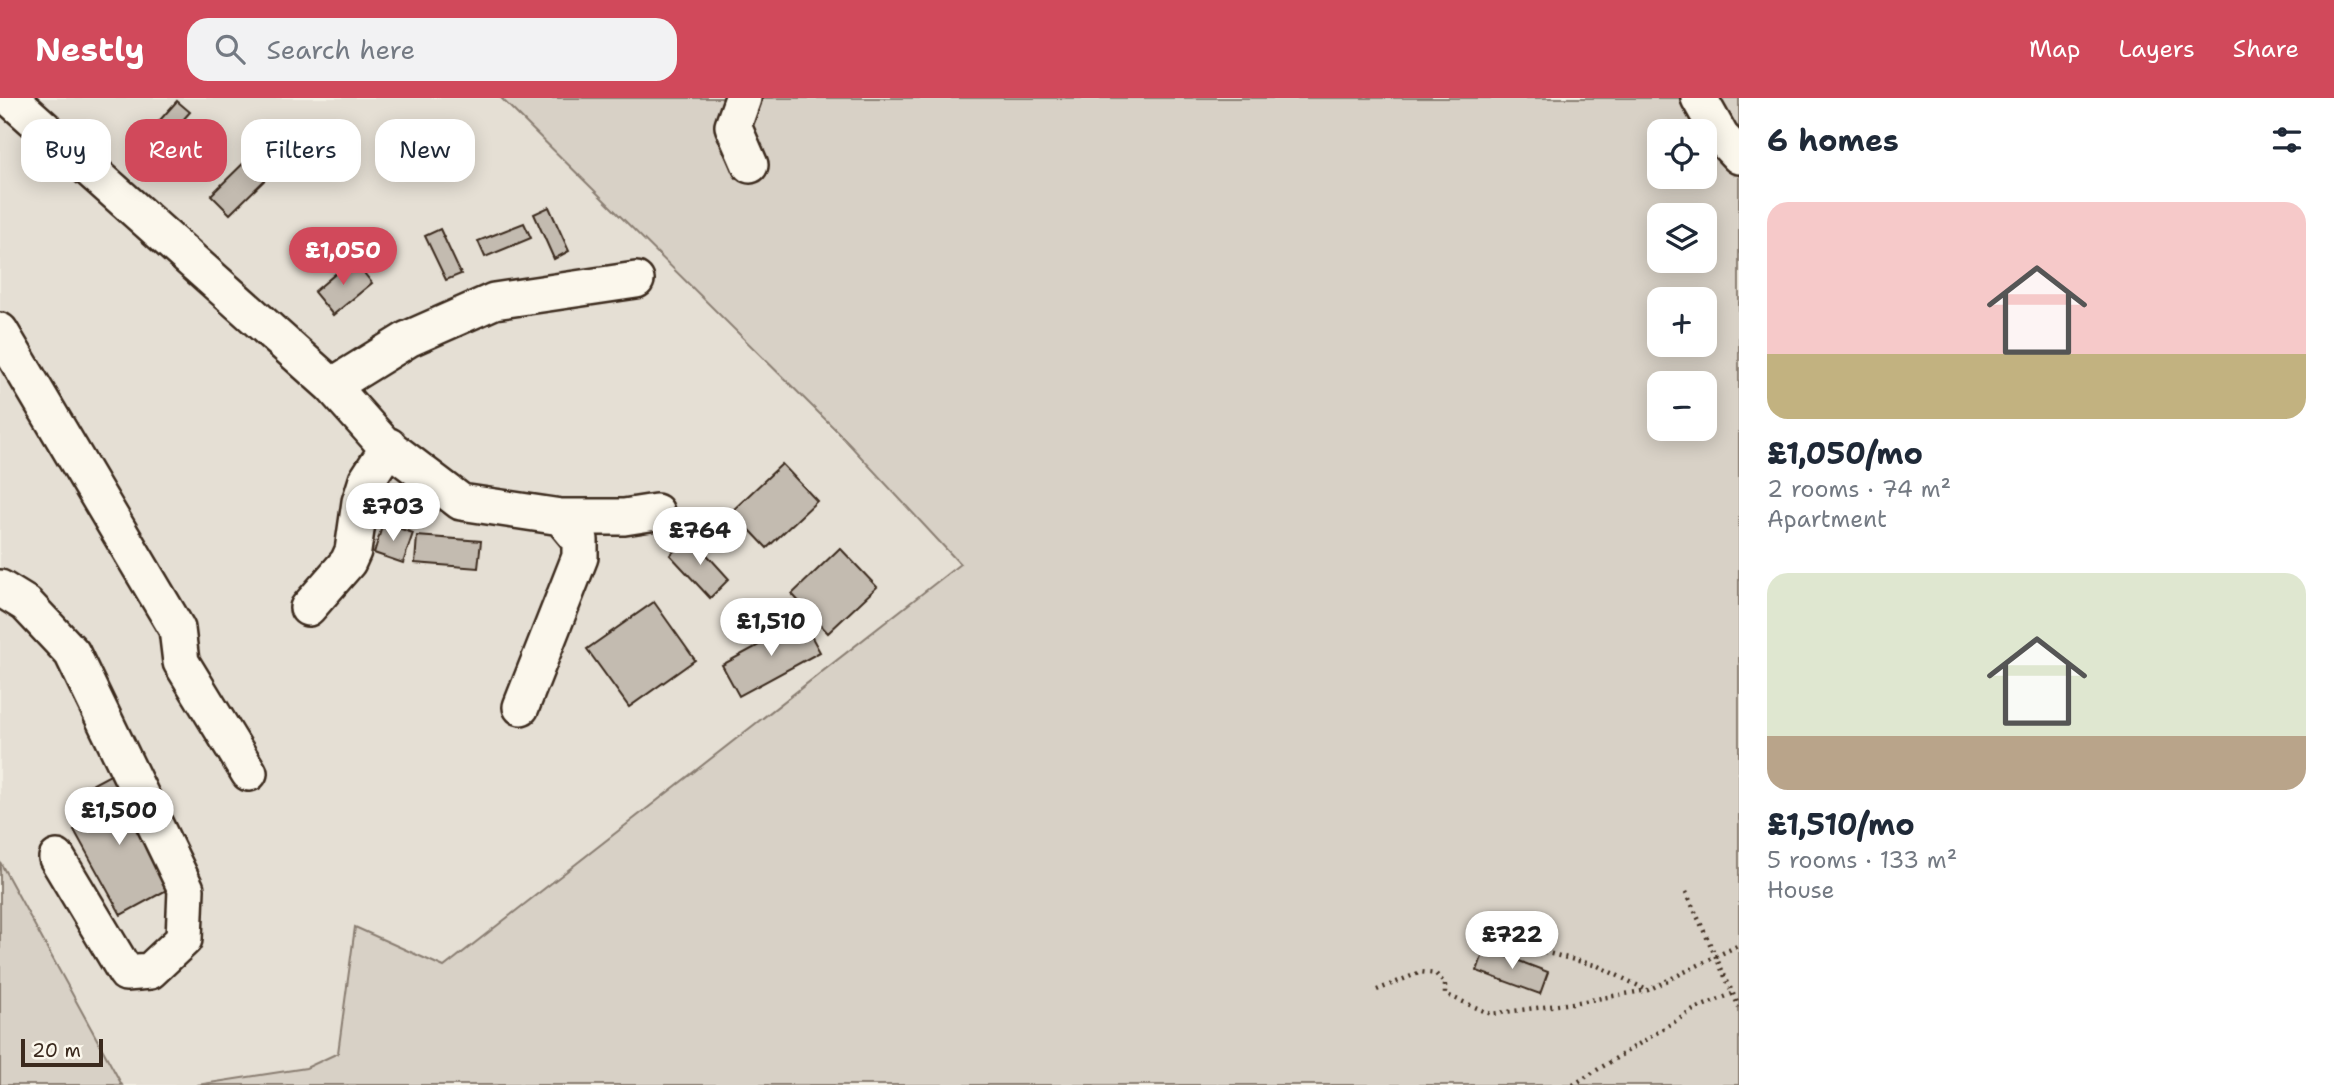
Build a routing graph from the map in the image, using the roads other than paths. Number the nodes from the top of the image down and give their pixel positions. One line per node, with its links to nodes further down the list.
1 (10, 98): 8 (lane)
2 (743, 98): 5 (lane)
3 (1699, 98): 4 (lane)
4 (1739, 156)
5 (750, 165)
6 (636, 281): 8 (lane)
7 (0, 331): 15 (lane)
8 (332, 386): 9 (lane)
9 (389, 446): 11 (lane); 13 (lane)
10 (656, 512): 11 (lane)
11 (561, 517): 14 (lane)
12 (0, 588): 16 (lane)
13 (308, 608)
14 (521, 707)
15 (248, 773)
16 (57, 858)

